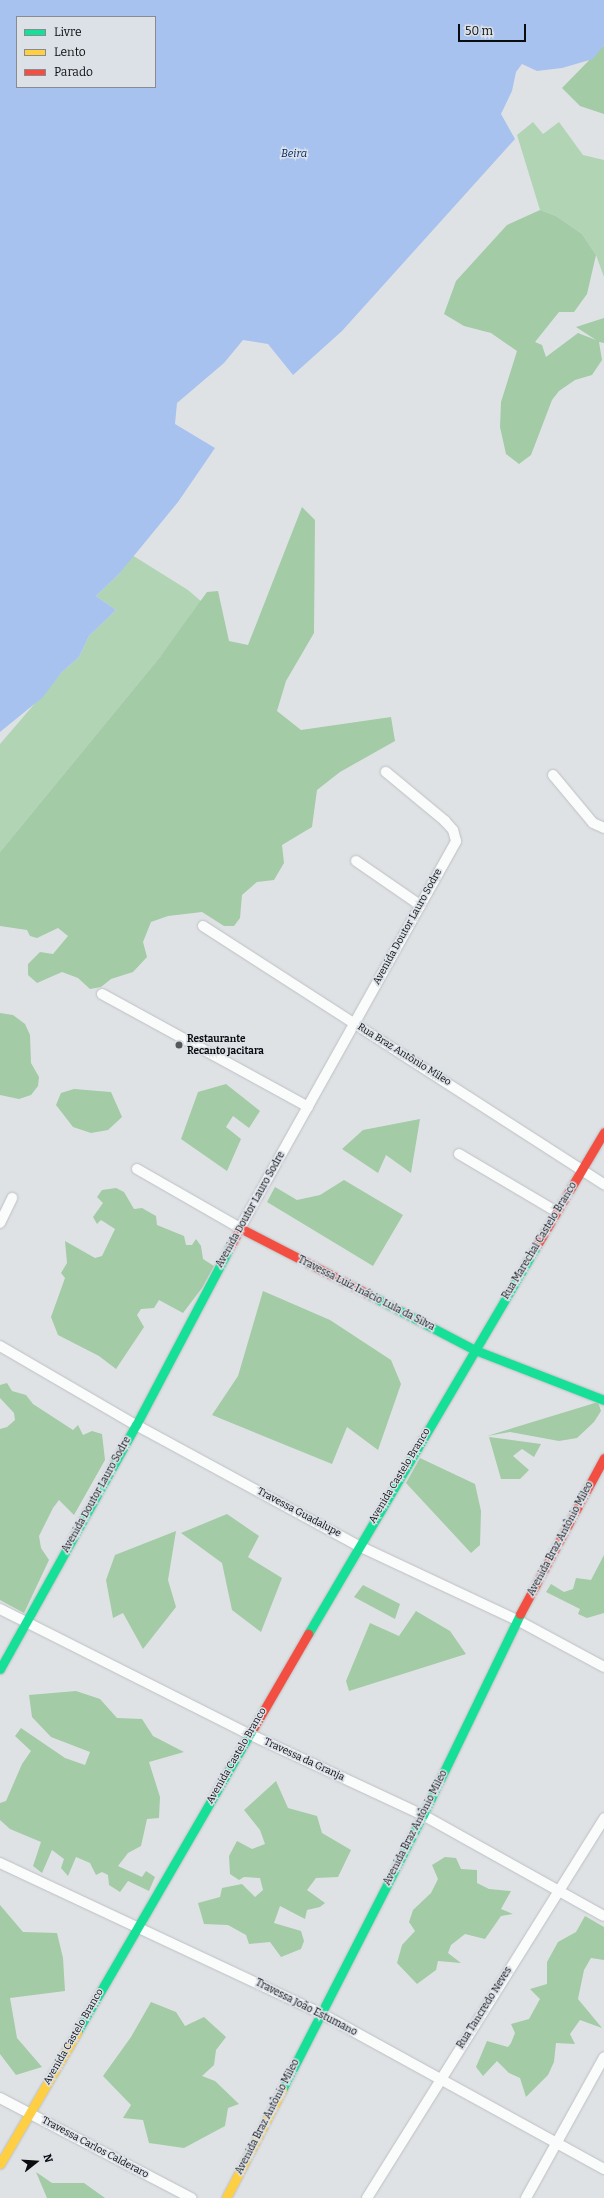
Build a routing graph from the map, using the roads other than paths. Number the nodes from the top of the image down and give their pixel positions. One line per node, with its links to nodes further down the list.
1 (386, 772): 5 (street, Avenida Doutor Lauro Sodre)
2 (553, 775): 3 (street)
3 (604, 828)
4 (356, 861): 5 (street)
5 (420, 905): 8 (street, Avenida Doutor Lauro Sodre)
6 (203, 926): 8 (street, Rua Braz Antônio Mileo)
7 (102, 994): 9 (street)
8 (354, 1024): 9 (street, Avenida Doutor Lauro Sodre); 13 (street, Rua Braz Antônio Mileo)
9 (308, 1107): 18 (street, Avenida Doutor Lauro Sodre)
10 (604, 1132): 13 (street, Rua Marechal Castelo Branco)
11 (460, 1154): 16 (street)
12 (136, 1169): 18 (street, Travessa Luiz Inácio Lula da Silva)
13 (582, 1169): 14 (street, Rua Braz Antônio Mileo); 16 (street, Rua Marechal Castelo Branco)
14 (604, 1184)
15 (12, 1198): 17 (street)
16 (557, 1212): 20 (street, Rua Marechal Castelo Branco)
17 (0, 1223)
18 (240, 1228): 20 (street, Travessa Luiz Inácio Lula da Silva); 22 (street, Avenida Doutor Lauro Sodre)
19 (0, 1346): 22 (street, Travessa Guadalupe)
20 (475, 1350): 21 (street, Travessa Luiz Inácio Lula da Silva); 24 (street, Avenida Castelo Branco)
21 (604, 1400)
22 (136, 1425): 24 (street, Travessa Guadalupe); 27 (street, Avenida Doutor Lauro Sodre)
23 (604, 1458): 26 (street, Avenida Braz Antônio Mileo)
24 (359, 1546): 26 (street, Travessa Guadalupe); 30 (street, Avenida Castelo Branco)
25 (0, 1609): 27 (street, Travessa da Granja)
26 (517, 1620): 28 (street, Travessa Guadalupe); 31 (street, Avenida Braz Antônio Mileo)
27 (26, 1622): 29 (street, Avenida Doutor Lauro Sodre); 30 (street, Travessa da Granja)
28 (604, 1667)
29 (0, 1669)
30 (249, 1734): 31 (street, Travessa da Granja); 36 (street, Avenida Castelo Branco)
31 (423, 1815): 34 (street, Travessa da Granja); 37 (street, Avenida Braz Antônio Mileo)
32 (604, 1818): 34 (street, Rua Tancredo Neves)
33 (0, 1863): 36 (street, Travessa João Estumano)
34 (559, 1890): 35 (street, Travessa da Granja); 39 (street, Rua Tancredo Neves)
35 (604, 1916)
36 (138, 1928): 37 (street, Travessa João Estumano); 41 (street, Avenida Castelo Branco)
37 (322, 2014): 39 (street, Travessa João Estumano); 46 (street, Avenida Braz Antônio Mileo)
38 (604, 2057): 42 (street)
39 (440, 2080): 42 (street, Travessa João Estumano); 47 (street, Rua Tancredo Neves)
40 (0, 2098): 41 (street, Travessa Carlos Calderaro)
41 (30, 2113): 43 (street, Avenida Castelo Branco); 45 (street, Travessa Carlos Calderaro)
42 (557, 2143): 44 (street, Travessa João Estumano); 48 (street)
43 (0, 2164)
44 (604, 2169)
45 (190, 2198)
46 (226, 2198)
47 (366, 2198)
48 (526, 2198)

